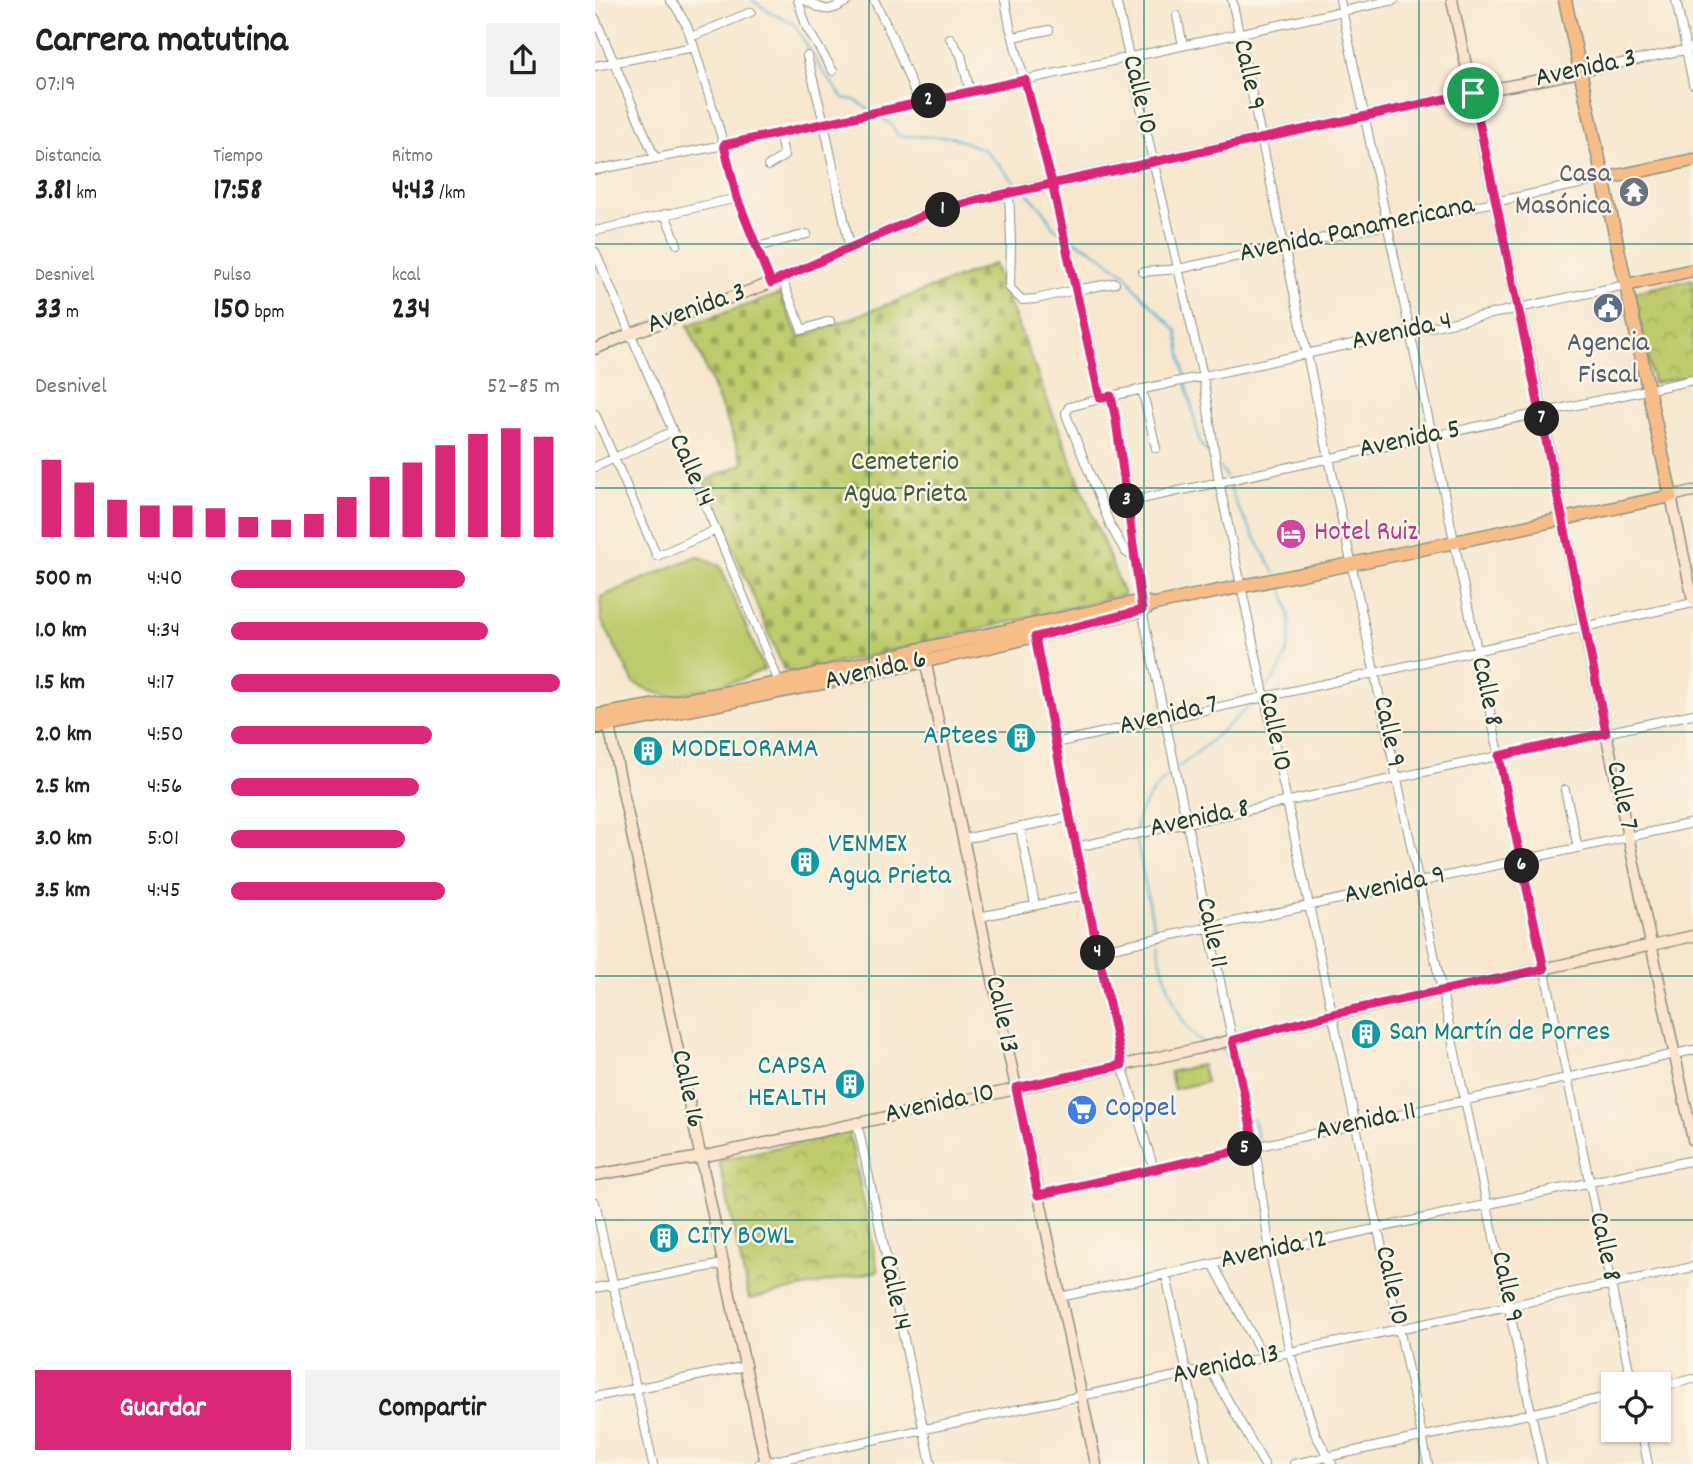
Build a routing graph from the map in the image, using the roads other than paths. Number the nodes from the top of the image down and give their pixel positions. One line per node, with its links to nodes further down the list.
1 (670, 0): 20 (street)
2 (798, 0): 30 (street)
3 (805, 0): 4 (street)
4 (849, 0)
5 (874, 0): 36 (street)
6 (1005, 0): 21 (street)
7 (1116, 0): 27 (street, Calle 10)
8 (1231, 0): 19 (street, Calle 9)
9 (1340, 0): 14 (street, Calle 8)
10 (1394, 0): 14 (street)
11 (1453, 0): 35 (street, Calle 7)
12 (1565, 0): 31 (main road)
13 (1676, 0): 25 (street)
14 (1342, 11): 19 (street); 37 (street, Calle 8)
15 (751, 12): 20 (street)
16 (1177, 16): 23 (street)
17 (595, 18): 28 (street)
18 (1049, 30): 21 (street)
19 (1238, 33): 23 (street); 40 (street, Calle 9)
20 (691, 37): 24 (street)
21 (1013, 37): 32 (street)
22 (950, 38): 34 (street)
23 (1182, 46): 27 (street)
24 (694, 47): 28 (street); 41 (street)
25 (1690, 48): 31 (street, Avenida 3); 33 (street)
26 (807, 56): 38 (street)
27 (1129, 58): 32 (street); 44 (street, Calle 10)
28 (614, 62): 29 (street); 42 (street)
29 (595, 66)
30 (833, 71)
31 (1580, 72): 35 (street, Avenida 3); 47 (main road)
32 (1025, 80): 34 (street); 48 (street)
33 (1693, 84)
34 (970, 92): 36 (street)
35 (1473, 93): 37 (street, Avenida 3); 51 (street, Calle 7)
36 (919, 103): 38 (street)
37 (1364, 117): 40 (street, Avenida 3); 53 (street, Calle 8)
38 (824, 124): 39 (street); 59 (street)
39 (779, 133): 41 (street); 45 (street)
40 (1261, 140): 44 (street, Avenida 3); 58 (street, Calle 9)
41 (724, 145): 42 (street); 50 (street)
42 (655, 158): 46 (street)
43 (1693, 160): 47 (main road, Avenida Panamericana)
44 (1154, 162): 48 (street, Avenida 3); 61 (street, Calle 10)
45 (768, 166)
46 (595, 170)
47 (1603, 179): 51 (street, Avenida Panamericana); 66 (main road)
48 (1052, 183): 49 (street, Avenida 3); 67 (street)
49 (1018, 190): 59 (street, Avenida 3); 67 (street)
50 (737, 198): 52 (street); 57 (street)
51 (1496, 201): 53 (street, Avenida Panamericana); 68 (street, Calle 7)
52 (665, 215): 54 (street); 56 (street)
53 (1387, 225): 58 (street, Avenida Panamericana); 70 (street, Calle 8)
54 (595, 230)
55 (807, 234): 57 (street)
56 (677, 244)
57 (757, 247): 64 (street)
58 (1284, 247): 61 (street, Avenida Panamericana); 73 (street, Calle 9)
59 (850, 248): 64 (street, Avenida 3)
60 (595, 252): 71 (street, Calle 14)
61 (1178, 269): 63 (street, Avenida Panamericana); 74 (street, Calle 10)
62 (1693, 270): 66 (main road, Avenida 4)
63 (1143, 272)
64 (776, 281): 69 (street); 71 (street, Avenida 3)
65 (1115, 283): 67 (street)
66 (1626, 285): 68 (street, Avenida 4); 77 (main road)
67 (1075, 290): 79 (street)
68 (1519, 309): 70 (street, Avenida 4); 80 (street, Calle 7)
69 (830, 321)
70 (1409, 331): 73 (street, Avenida 4); 83 (street, Calle 8)
71 (630, 334): 72 (street, Avenida 3); 82 (street, Calle 14)
72 (595, 349)
73 (1307, 354): 74 (street, Avenida 4); 86 (street, Calle 9)
74 (1200, 377): 76 (street, Avenida 4); 88 (street, Calle 10)
75 (1693, 380): 77 (street, Avenida 5)
76 (1142, 389): 78 (street, Avenida 4); 84 (street)
77 (1648, 389): 80 (street, Avenida 5); 90 (main road)
78 (1111, 396): 79 (street, Avenida 4); 91 (street, Calle 11)
79 (1100, 398): 95 (street, Avenida 4)
80 (1541, 412): 83 (street, Avenida 5); 92 (street, Calle 7)
81 (595, 414): 85 (street)
82 (673, 431): 85 (street); 93 (street, Calle 14)
83 (1431, 437): 86 (street, Avenida 5); 94 (street, Calle 8)
84 (1157, 448)
85 (615, 458): 87 (street); 93 (street)
86 (1329, 459): 88 (street, Avenida 5); 96 (street, Calle 9)
87 (595, 467)
88 (1219, 482): 91 (street, Avenida 5); 97 (street, Calle 10)
89 (1693, 491): 90 (street, Avenida 6)
90 (1671, 496): 92 (main road, Avenida 6); 98 (street)
91 (1127, 502): 95 (street, Calle 11)
92 (1563, 519): 94 (main road, Avenida 6); 100 (street, Calle 7)
93 (716, 530): 105 (street, Calle 14)
94 (1454, 542): 96 (main road, Avenida 6); 102 (street, Calle 8)
95 (1134, 558): 99 (street, Calle 11)
96 (1351, 564): 97 (main road, Avenida 6); 104 (street, Calle 9)
97 (1243, 587): 99 (main road, Avenida 6); 106 (street, Calle 10)
98 (1693, 601): 100 (street, Avenida 7)
99 (1142, 606): 101 (main road, Avenida 6); 109 (street, Calle 11)
100 (1585, 626): 102 (street, Avenida 7); 111 (street, Calle 7)
101 (1033, 631): 103 (main road, Avenida 6); 112 (street)
102 (1476, 649): 104 (street, Avenida 7); 113 (street, Calle 8)
103 (924, 655): 105 (main road, Avenida 6); 122 (street, Calle 13)
104 (1374, 672): 106 (street, Avenida 7); 114 (street, Calle 9)
105 (781, 687): 108 (main road, Avenida 6)
106 (1265, 696): 109 (street, Avenida 7); 116 (street, Calle 10)
107 (1693, 714): 111 (street, Avenida 8)
108 (604, 718): 110 (main road, Avenida 6); 149 (street, Calle 16)
109 (1166, 718): 112 (street, Avenida 7); 118 (street, Calle 11)
110 (595, 728)
111 (1606, 733): 113 (street, Avenida 8); 121 (street, Calle 7)
112 (1055, 743): 117 (street)
113 (1499, 756): 114 (street, Avenida 8); 125 (street, Calle 8)
114 (1397, 778): 116 (street, Avenida 8); 126 (street, Calle 9)
115 (1565, 790): 124 (street)
116 (1287, 801): 118 (street, Avenida 8); 129 (street, Calle 10)
117 (1070, 817): 120 (street); 123 (street)
118 (1188, 822): 123 (street, Avenida 8); 131 (street, Calle 11)
119 (1693, 823): 121 (street, Avenida 9)
120 (1020, 827): 122 (street); 128 (street)
121 (1629, 837): 124 (street, Avenida 9); 133 (street, Calle 7)
122 (963, 839): 130 (street, Calle 13)
123 (1076, 847): 127 (street)
124 (1578, 848): 125 (street, Avenida 9)
125 (1521, 860): 126 (street, Avenida 9); 135 (street, Calle 8)
126 (1419, 882): 129 (street, Avenida 9); 136 (street, Calle 9)
127 (1086, 895): 128 (street); 134 (street)
128 (1035, 905): 130 (street)
129 (1310, 906): 131 (street, Avenida 9); 137 (street, Calle 10)
130 (979, 917): 143 (street, Calle 13)
131 (1208, 928): 134 (street, Avenida 9); 138 (street, Calle 11)
132 (1693, 936): 133 (street, Avenida 10)
133 (1652, 945): 135 (street, Avenida 10); 140 (street, Calle 7)
134 (1098, 951): 141 (street)
135 (1544, 969): 136 (street, Avenida 10); 142 (street, Calle 8)
136 (1442, 991): 137 (street, Avenida 10); 144 (street, Calle 9)
137 (1333, 1014): 138 (street, Avenida 10); 146 (street, Calle 10)
138 (1227, 1041): 141 (street, Avenida 10); 148 (street, Calle 11)
139 (1693, 1050): 140 (street, Avenida 11)
140 (1675, 1054): 142 (street, Avenida 11); 147 (street, Calle 7)
141 (1122, 1065): 143 (street, Avenida 10); 151 (street)
142 (1567, 1078): 144 (street, Avenida 11); 153 (street, Calle 8)
143 (1016, 1088): 145 (street, Avenida 10); 154 (street, Calle 13)
144 (1465, 1101): 146 (street, Avenida 11); 156 (street, Calle 9)
145 (857, 1122): 149 (street, Avenida 10); 182 (street, Calle 14)
146 (1356, 1125): 148 (street, Avenida 11); 157 (street, Calle 10)
147 (1693, 1140)
148 (1255, 1147): 151 (street, Avenida 11); 158 (street, Calle 11)
149 (701, 1157): 152 (street, Avenida 10); 159 (street, Calle 16)
150 (1693, 1160): 153 (street, Avenida 12)
151 (1154, 1169): 154 (street, Avenida 11)
152 (595, 1175)
153 (1589, 1182): 156 (street, Avenida 12); 164 (street, Calle 8)
154 (1038, 1195): 166 (street, Calle 13)
155 (595, 1202): 163 (street)
156 (1487, 1205): 157 (street, Avenida 12); 167 (street, Calle 9)
157 (1378, 1228): 158 (street, Avenida 12); 168 (street, Calle 10)
158 (1270, 1252): 160 (street, Avenida 12); 169 (street, Calle 11)
159 (723, 1264): 163 (street); 171 (street, Calle 16)
160 (1213, 1264): 162 (street, Avenida 12); 170 (street)
161 (1693, 1267): 164 (street, Avenida 13)
162 (1166, 1275): 166 (street, Avenida 12); 174 (street)
163 (613, 1285): 165 (street); 177 (street)
164 (1611, 1285): 167 (street, Avenida 13); 173 (street, Calle 8)
165 (595, 1288)
166 (1060, 1297): 179 (street, Calle 13)
167 (1509, 1306): 168 (street, Avenida 13); 181 (street, Calle 9)
168 (1400, 1329): 169 (street, Avenida 13); 183 (street, Calle 10)
169 (1290, 1353): 170 (street, Avenida 13); 185 (street, Calle 11)
170 (1264, 1358): 172 (street, Avenida 13)
171 (746, 1366): 177 (street); 187 (street, Calle 16)
172 (1210, 1369): 174 (street, Avenida 13); 191 (street)
173 (1629, 1372)
174 (1187, 1374): 179 (street, Avenida 13); 190 (street)
175 (1693, 1379): 176 (street)
176 (1671, 1384)
177 (635, 1389): 178 (street); 186 (street)
178 (595, 1397)
179 (1081, 1397): 182 (street, Avenida 13); 189 (street, Calle 13)
180 (1601, 1399): 181 (street)
181 (1532, 1414): 183 (street); 194 (street, Calle 9)
182 (923, 1430): 187 (street, Avenida 13); 188 (street, Calle 14)
183 (1422, 1437): 185 (street); 193 (street, Calle 10)
184 (1644, 1442): 195 (street)
185 (1330, 1460): 192 (street)
186 (653, 1464)
187 (763, 1464)
188 (931, 1464)
189 (1096, 1464)
190 (1206, 1464)
191 (1264, 1464)
192 (1294, 1464)
193 (1428, 1464)
194 (1542, 1464)
195 (1649, 1464)

